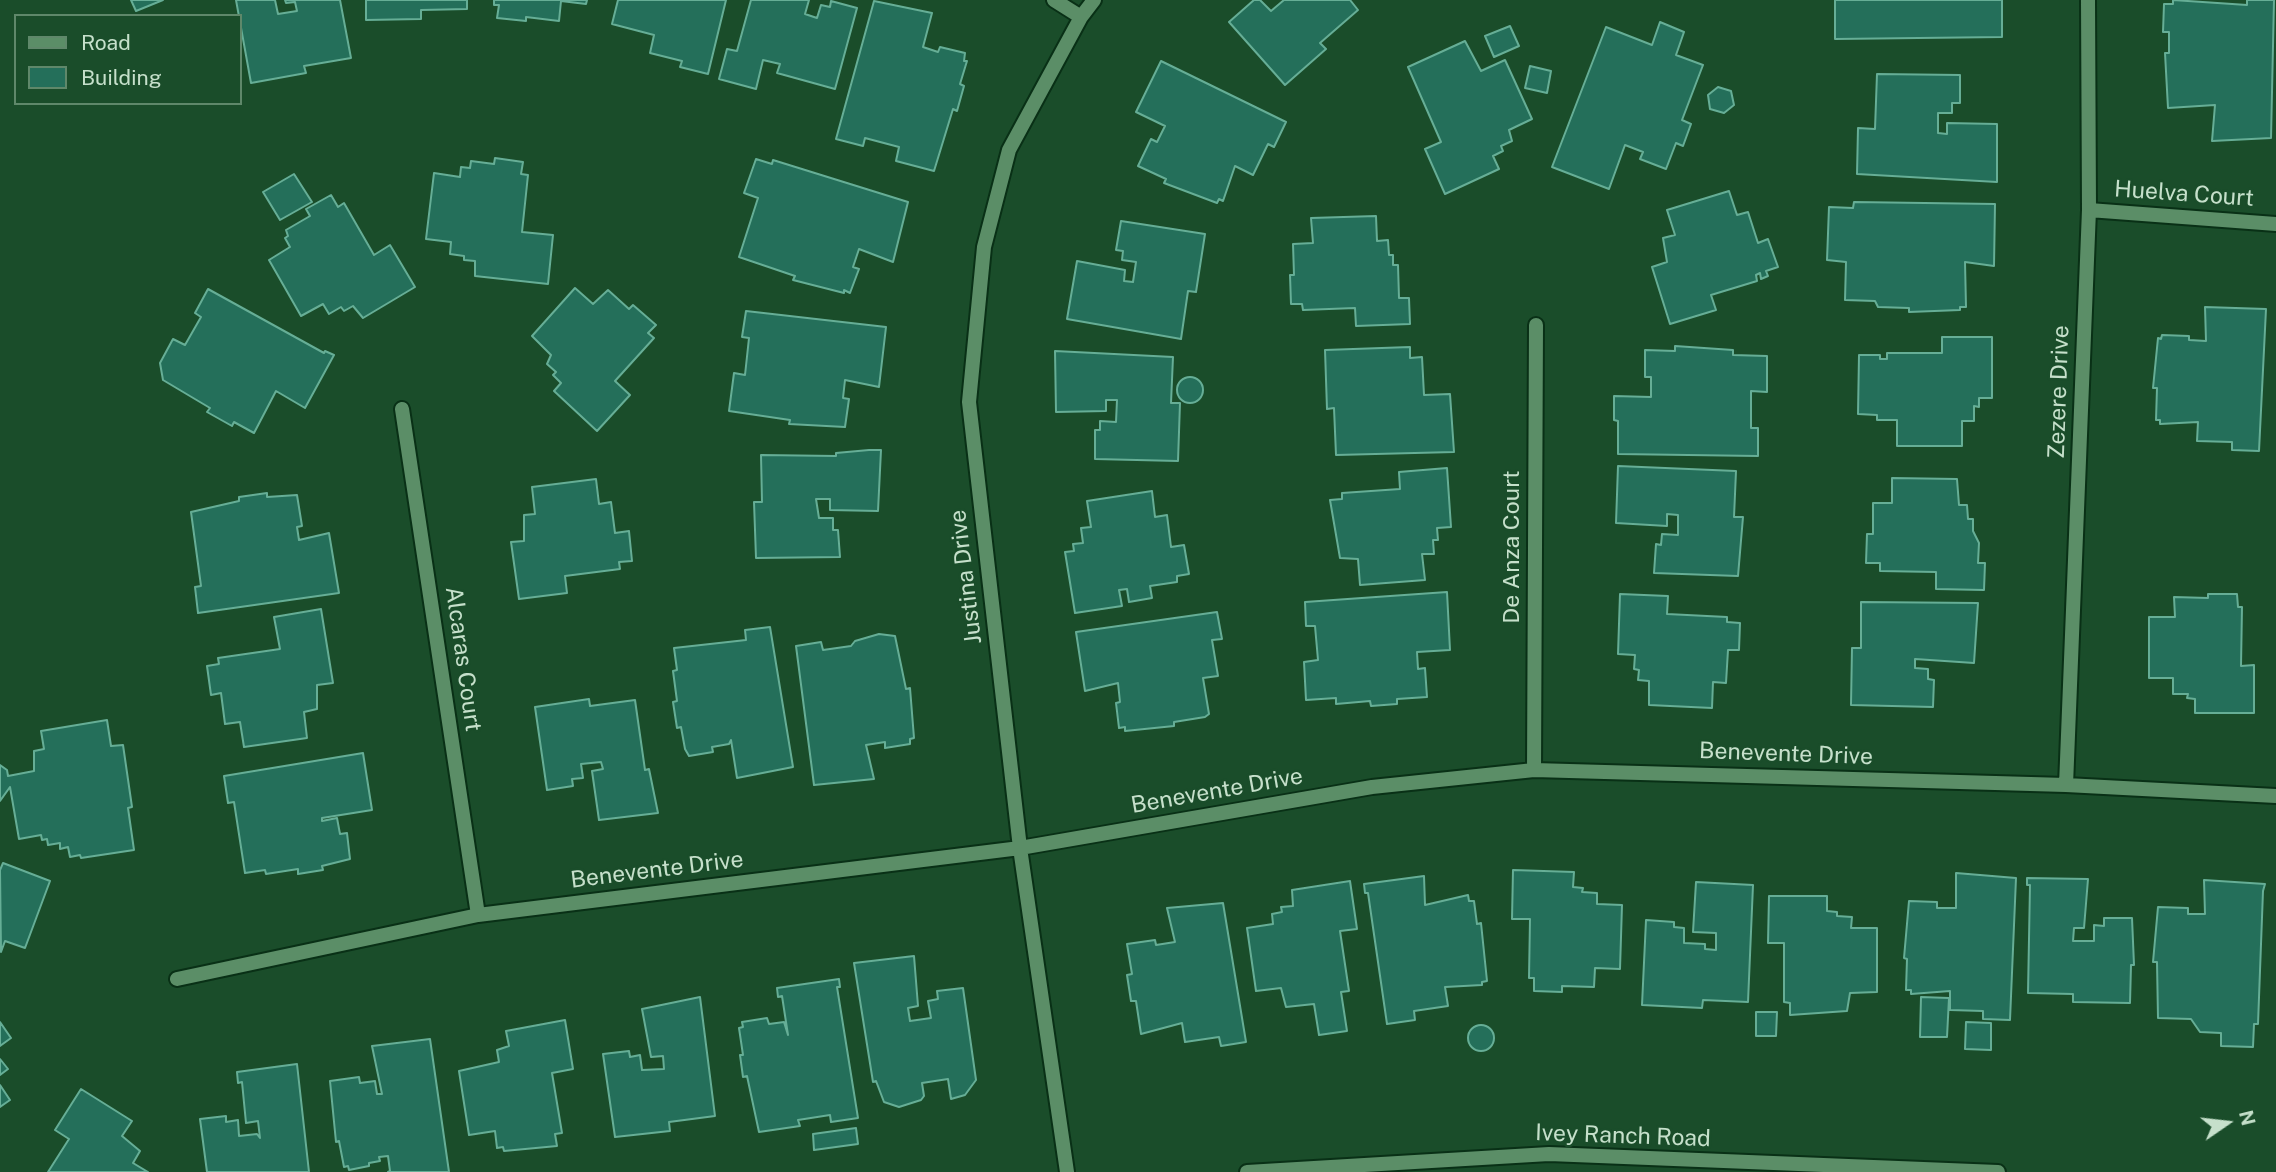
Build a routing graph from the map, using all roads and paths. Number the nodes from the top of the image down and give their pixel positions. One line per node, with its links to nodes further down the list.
1 (1054, 0): 4 (street)
2 (1094, 0): 4 (street, Justina Drive)
3 (2088, 0): 5 (street, Zezere Drive)
4 (1081, 17): 12 (street, Justina Drive)
5 (2089, 210): 6 (street, Huelva Court); 10 (street, Zezere Drive)
6 (2276, 224)
7 (1536, 325): 9 (street, De Anza Court)
8 (402, 409): 13 (street, Alcaras Court)
9 (1534, 770): 10 (street, Benevente Drive); 12 (street, Benevente Drive)
10 (2066, 785): 11 (street, Benevente Drive)
11 (2276, 796)
12 (1020, 848): 13 (street, Benevente Drive); 16 (street, Justina Drive)
13 (478, 915): 14 (street, Benevente Drive)
14 (177, 979)
15 (1875, 1169): 17 (street, Ivey Ranch Road); 18 (street, Ivey Ranch Road)
16 (1067, 1172)
17 (1247, 1172)
18 (1998, 1172)

